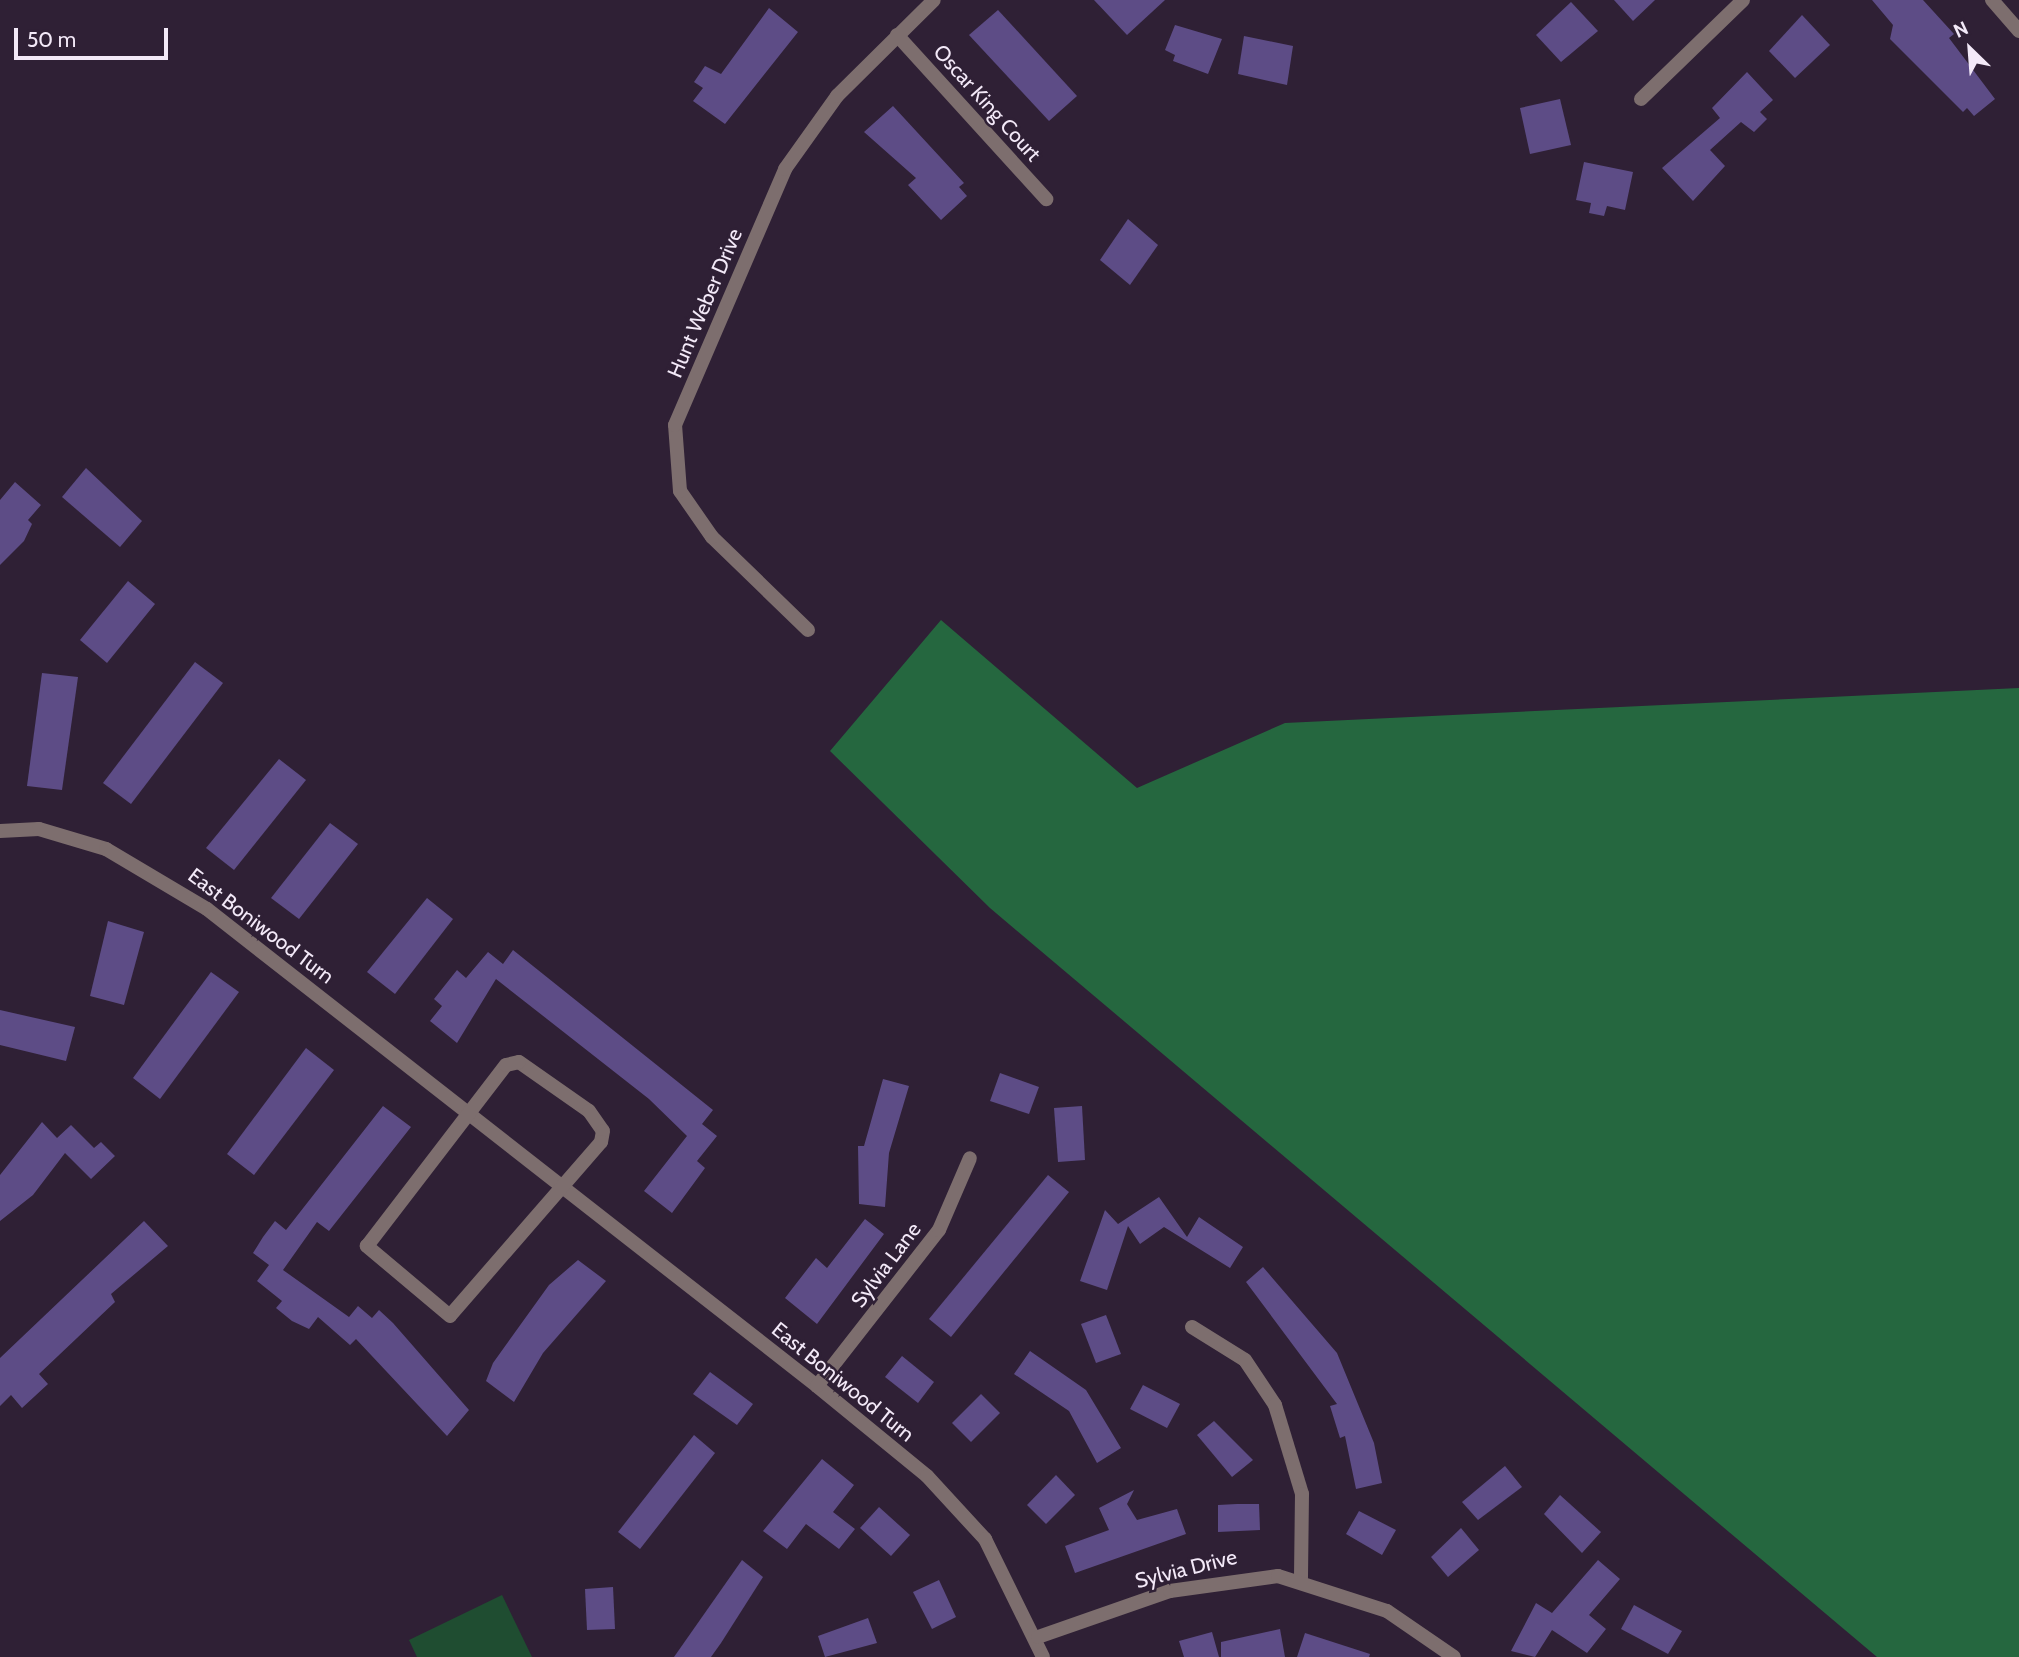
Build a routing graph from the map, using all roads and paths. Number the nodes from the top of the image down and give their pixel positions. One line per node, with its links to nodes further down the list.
1 (934, 0): 5 (street, Hunt Weber Drive)
2 (1743, 0): 6 (street)
3 (1992, 0): 4 (street)
4 (2019, 31)
5 (897, 35): 7 (street, Oscar King Court); 8 (street, Hunt Weber Drive)
6 (1641, 99)
7 (1046, 199)
8 (808, 631)
9 (0, 831): 10 (street, East Boniwood Turn)
10 (470, 1115): 12 (street, East Boniwood Turn); 12 (street); 12 (street)
11 (970, 1158): 14 (street, Sylvia Lane)
12 (559, 1189): 14 (street, East Boniwood Turn)
13 (1192, 1327): 15 (street)
14 (817, 1386): 16 (street, East Boniwood Turn)
15 (1301, 1579): 16 (street, Sylvia Drive); 18 (street, Sylvia Drive)
16 (1038, 1637): 17 (street, East Boniwood Turn)
17 (1044, 1657)
18 (1454, 1657)

